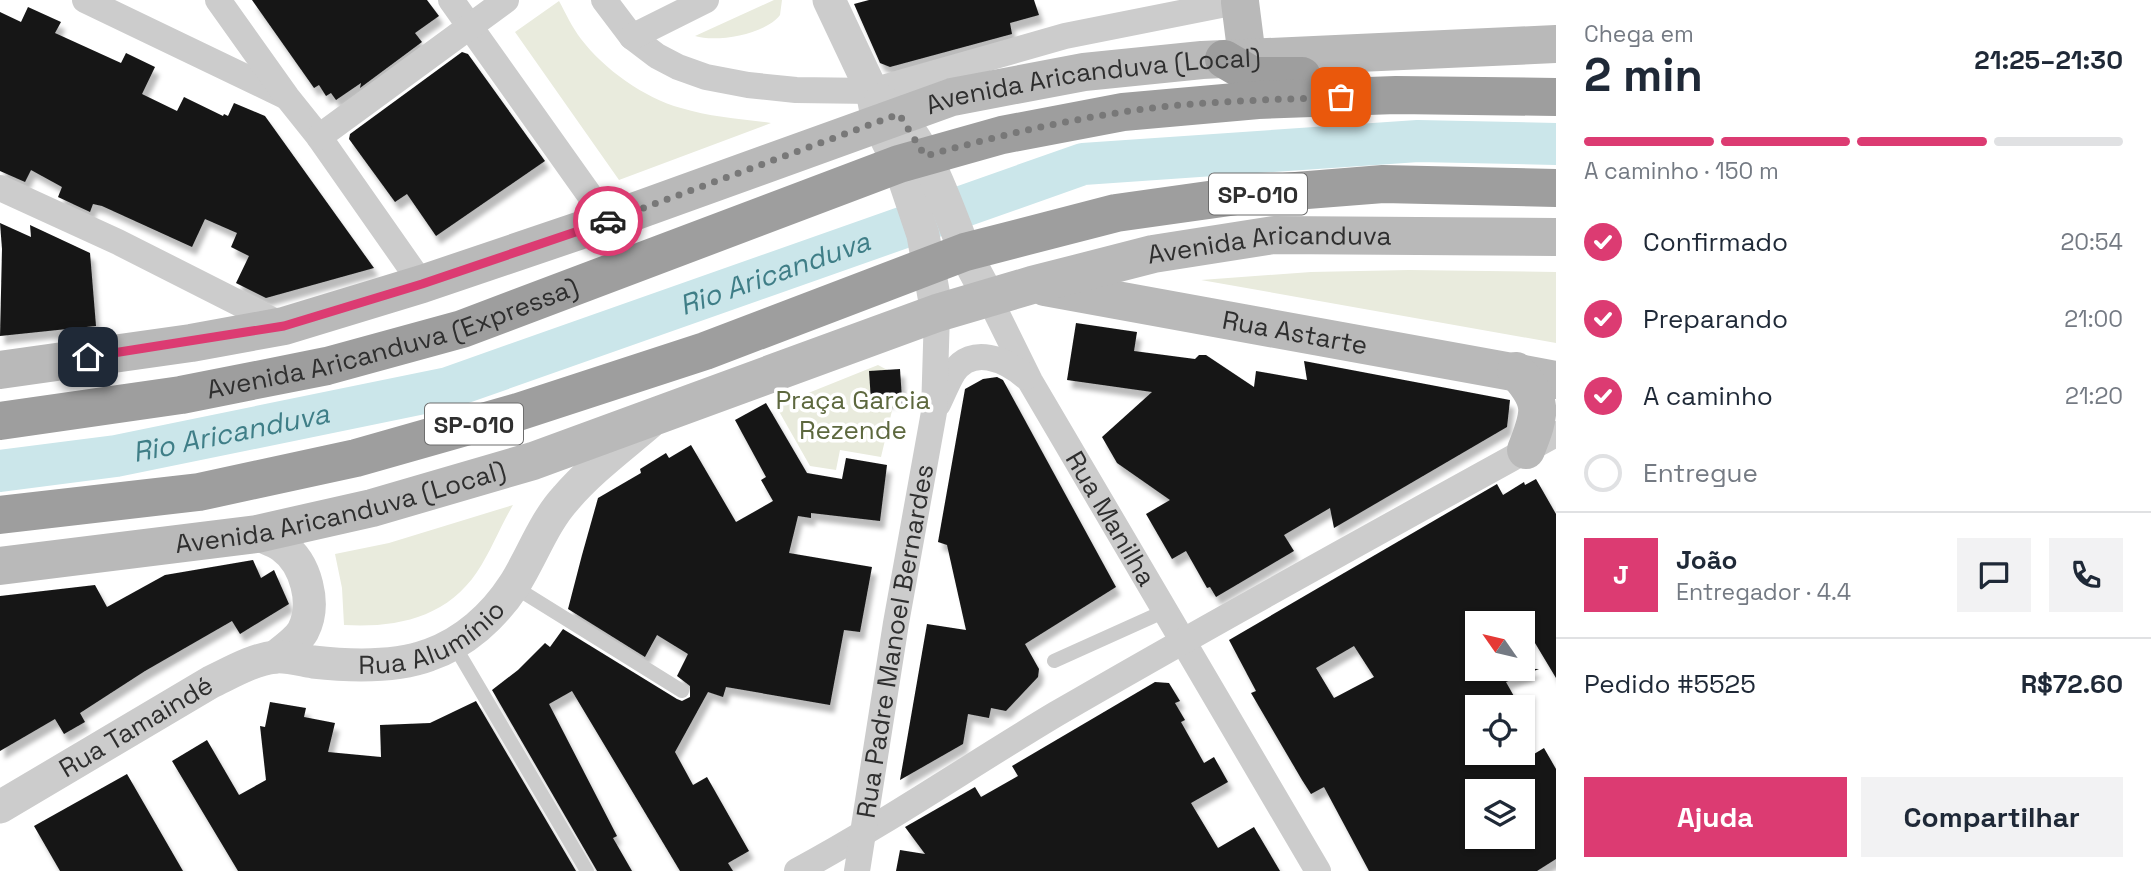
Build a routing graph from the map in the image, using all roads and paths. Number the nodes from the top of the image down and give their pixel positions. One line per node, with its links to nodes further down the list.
1 (85, 0): 14 (street)
2 (218, 0): 14 (street)
3 (451, 0): 9 (street)
4 (506, 0): 9 (street)
5 (604, 0): 10 (street)
6 (706, 0): 10 (street)
7 (829, 0): 16 (street)
8 (1243, 1): 12 (main road); 16 (street)
9 (468, 26): 17 (street); 21 (street)
10 (632, 37): 16 (street)
11 (1556, 44): 12 (main road, Avenida Aricanduva (Local))
12 (1236, 58): 13 (highway); 16 (main road, Avenida Aricanduva (Local))
13 (1556, 75)
14 (287, 97): 17 (street)
15 (1556, 97): 18 (highway, Avenida Aricanduva (Expressa))
16 (883, 109): 18 (street); 21 (main road, Avenida Aricanduva (Local))
17 (319, 137): 25 (street)
18 (917, 174): 23 (street, Rua Manilha); 24 (street, Rua Padre Manoel Bernardes); 36 (highway, Avenida Aricanduva (Expressa))
19 (0, 188): 29 (street)
20 (1556, 188): 23 (highway, SP-010)
21 (608, 221): 25 (main road, Avenida Aricanduva (Local))
22 (1556, 237): 26 (main road, Avenida Aricanduva)
23 (960, 239): 24 (highway, SP-010); 27 (street, Rua Manilha)
24 (926, 250): 28 (street, Rua Padre Manoel Bernardes); 38 (highway, SP-010)
25 (422, 284): 29 (main road, Avenida Aricanduva (Local))
26 (1032, 285): 27 (main road, Avenida Aricanduva); 31 (main road, Rua Astarte)
27 (989, 298): 28 (main road, Avenida Aricanduva (Local)); 33 (street, Rua Manilha)
28 (937, 313): 34 (street, Rua Padre Manoel Bernardes); 35 (main road, Avenida Aricanduva (Local))
29 (284, 326): 30 (main road, Avenida Aricanduva (Local))
30 (0, 370)
31 (1516, 371): 32 (main road, Rua Astarte); 37 (main road)
32 (1556, 380)
33 (1030, 381): 34 (street); 42 (street, Rua Manilha)
34 (934, 412): 49 (street, Rua Padre Manoel Bernardes)
35 (653, 419): 39 (main road, Avenida Aricanduva (Local)); 41 (street, Rua Alumínio)
36 (0, 421)
37 (1541, 442): 43 (street)
38 (0, 515)
39 (257, 534): 40 (main road, Avenida Aricanduva (Local)); 45 (street)
40 (0, 566)
41 (513, 586): 44 (street, Rua Alumínio); 47 (lane)
42 (1165, 611): 43 (street, Rua Manilha); 46 (lane)
43 (1183, 640): 49 (street); 53 (street, Rua Manilha)
44 (454, 645): 45 (street, Rua Alumínio); 50 (lane)
45 (275, 657): 48 (street, Rua Tamaindé)
46 (1054, 661)
47 (682, 691)
48 (0, 807)
49 (863, 834): 51 (street); 52 (street, Rua Padre Manoel Bernardes)
50 (587, 871)
51 (797, 871)
52 (857, 871)
53 (1318, 871)

